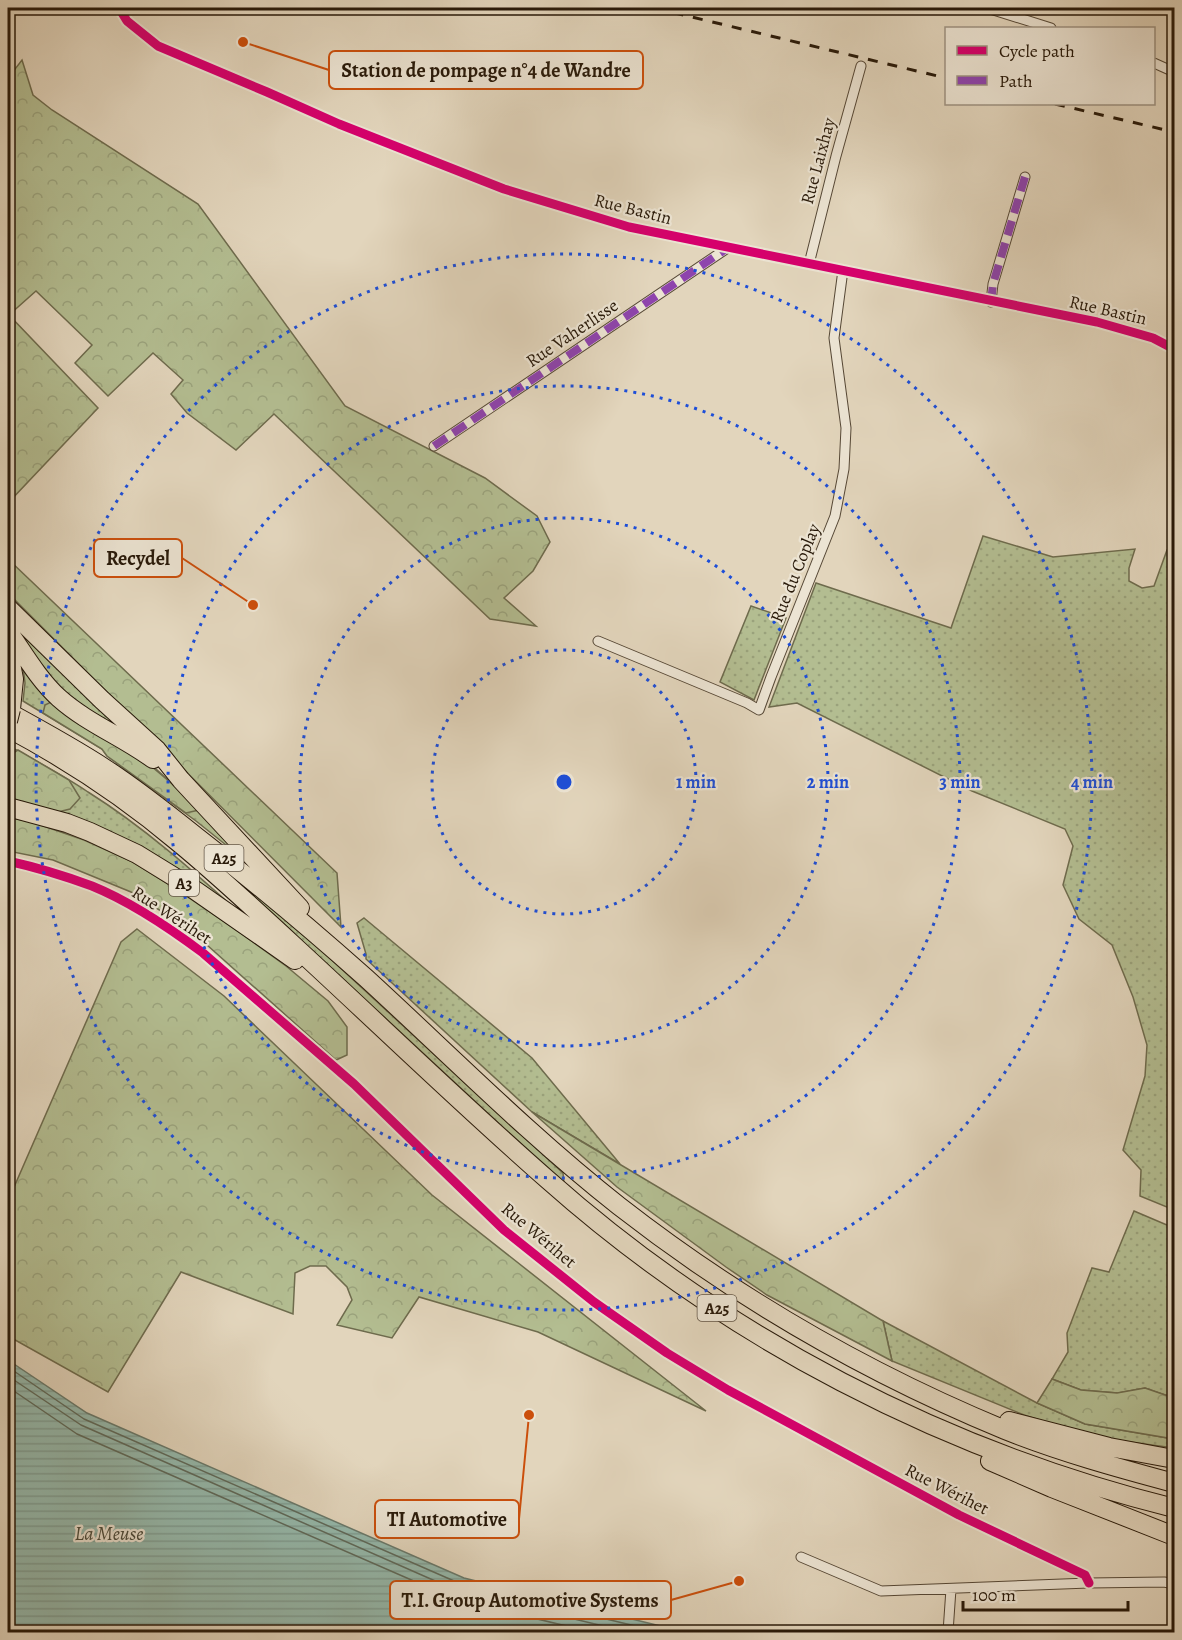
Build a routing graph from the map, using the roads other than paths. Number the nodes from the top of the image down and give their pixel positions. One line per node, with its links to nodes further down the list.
1 (119, 8): 8 (street, Rue Bastin)
2 (987, 8): 3 (street)
3 (1048, 27)
4 (1155, 63): 6 (street)
5 (861, 66): 9 (street, Rue Laixhay)
6 (1174, 72)
7 (1025, 177): 11 (street)
8 (729, 247): 9 (street, Rue Bastin); 13 (street, Rue Vaherlisse)
9 (809, 264): 10 (street, Rue Bastin)
10 (843, 270): 11 (street, Rue Bastin); 16 (street, Rue du Coplay)
11 (991, 302): 12 (street, Rue Bastin)
12 (1174, 349)
13 (434, 446)
14 (8, 608): 23 (highway)
15 (8, 632): 23 (highway)
16 (598, 641)
17 (8, 648): 19 (highway, bridge)
18 (8, 712): 26 (highway, A25)
19 (8, 721)
20 (8, 728): 22 (highway, A25)
21 (8, 736): 22 (highway)
22 (50, 752): 27 (highway, A25)
23 (181, 780): 26 (highway)
24 (8, 807): 27 (highway, A3)
25 (8, 861): 35 (street, Rue Wérihet)
26 (341, 956): 28 (highway, A25)
27 (343, 991): 29 (highway, A25)
28 (974, 1416): 30 (highway, A25); 31 (highway, A25)
29 (938, 1428): 32 (highway, A25); 33 (highway, A25)
30 (1174, 1459)
31 (1174, 1483)
32 (1174, 1508)
33 (1174, 1536)
34 (801, 1557): 37 (street)
35 (1089, 1583): 36 (street); 37 (street)
36 (1174, 1584)
37 (951, 1589): 38 (street)
38 (948, 1632)

